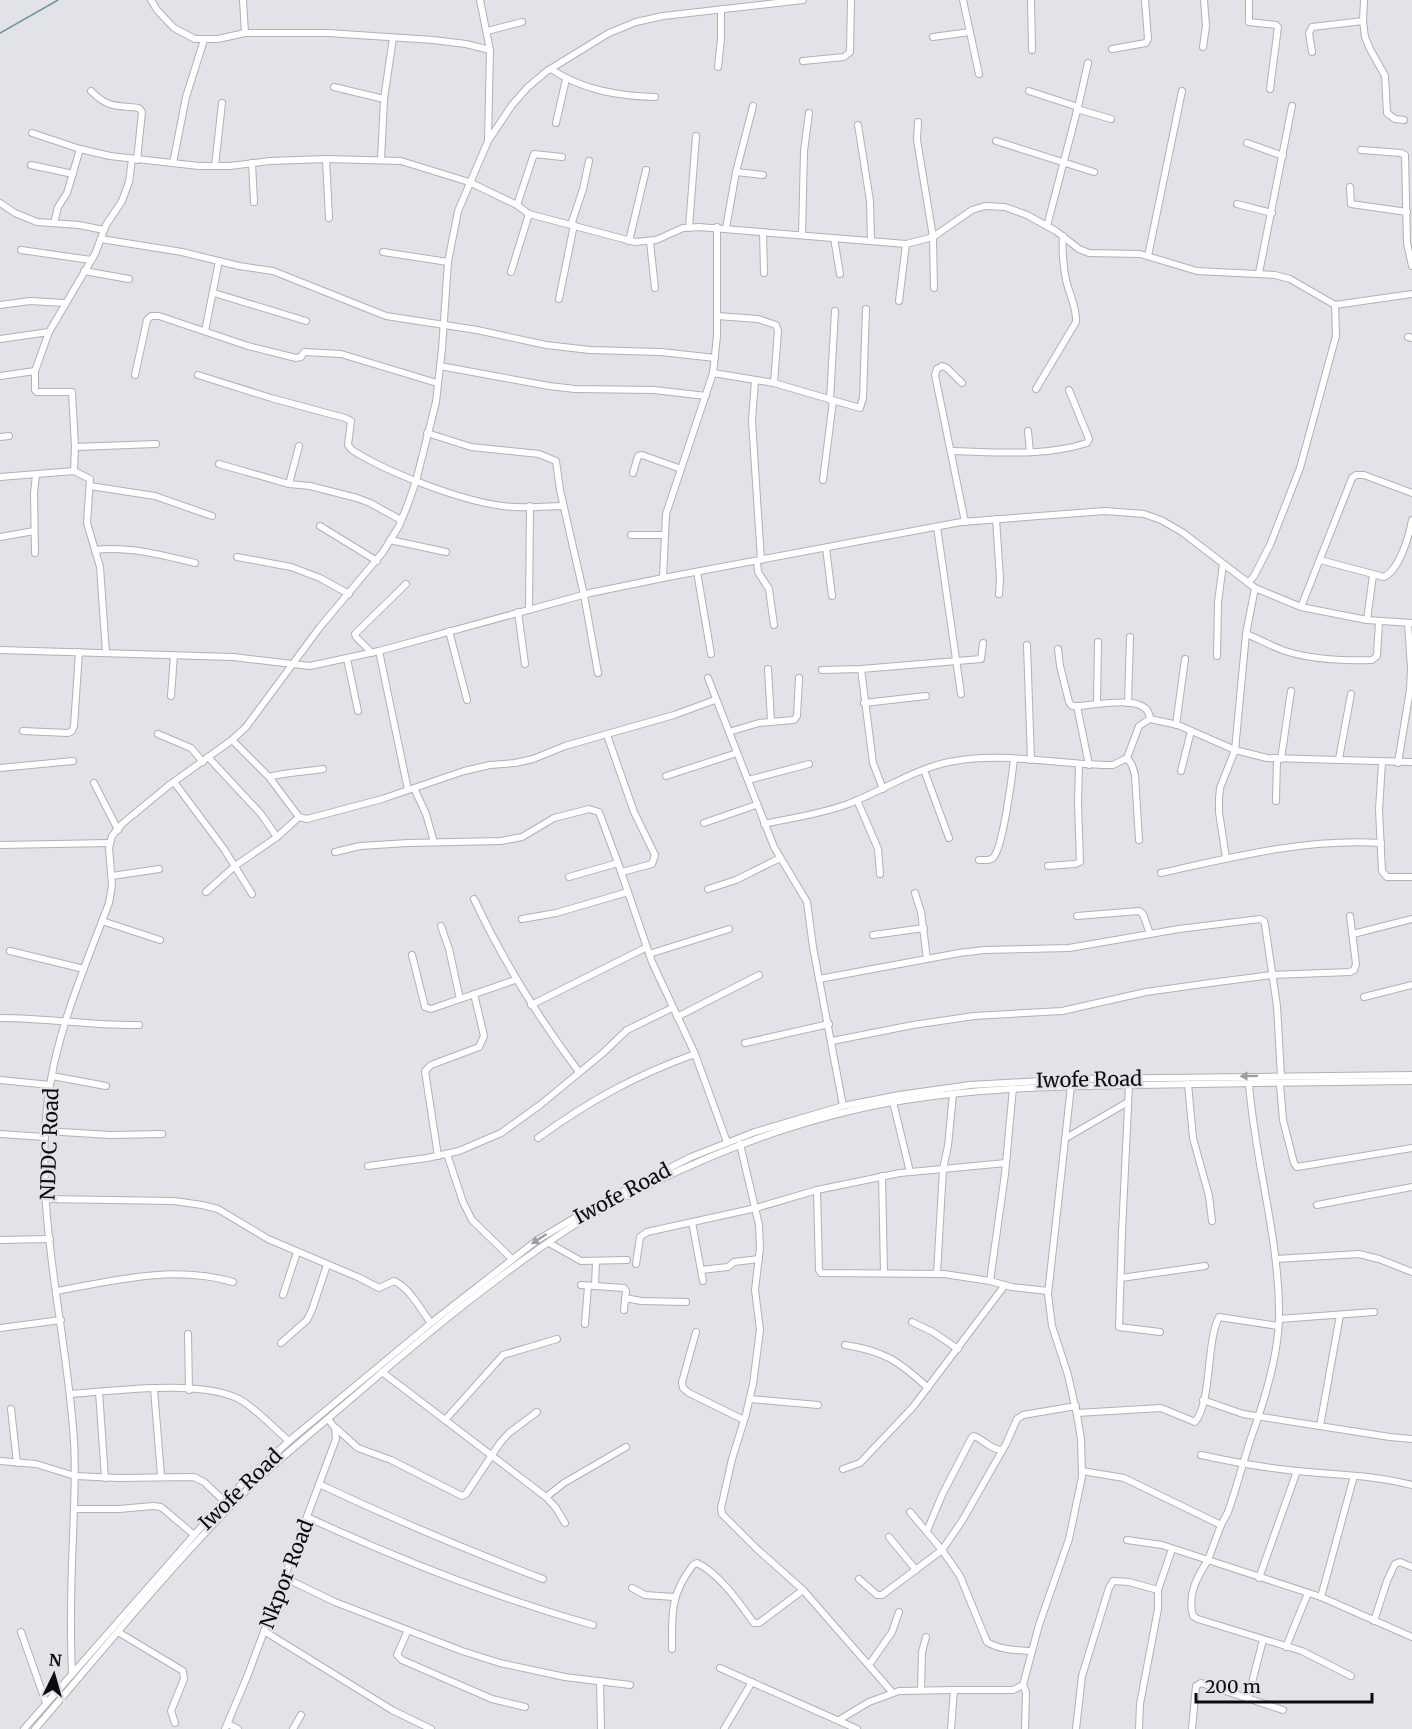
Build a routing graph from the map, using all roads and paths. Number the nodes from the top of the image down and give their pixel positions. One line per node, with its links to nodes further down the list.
1 (151, 0): 20 (street)
2 (243, 0): 17 (street)
3 (480, 0): 15 (street)
4 (803, 0): 12 (street)
5 (851, 0): 26 (street)
6 (963, 0): 16 (street)
7 (1031, 0): 24 (street)
8 (1145, 0): 22 (street)
9 (1204, 0): 21 (street)
10 (1248, 0): 33 (street)
11 (1364, 0): 13 (street)
12 (721, 9): 28 (street); 29 (street)
13 (1363, 21): 25 (street); 45 (street)
14 (522, 22): 15 (street)
15 (487, 31): 23 (street)
16 (970, 32): 18 (street); 30 (street)
17 (245, 33): 19 (street); 20 (street)
18 (933, 37)
19 (393, 38): 23 (street); 38 (street)
20 (204, 40): 62 (street)
21 (1203, 47)
22 (1112, 49)
23 (490, 50): 51 (street)
24 (1032, 50)
25 (1312, 52)
26 (803, 61)
27 (1088, 63): 42 (street)
28 (718, 67)
29 (551, 69): 31 (street); 51 (street)
30 (979, 74)
31 (566, 79): 37 (street); 47 (street)
32 (334, 87): 38 (street)
33 (1270, 89)
34 (91, 91): 60 (street)
35 (1029, 91): 42 (street)
36 (1182, 91): 101 (street)
37 (655, 97)
38 (384, 99): 59 (street)
39 (222, 103): 66 (street)
40 (753, 106): 68 (street)
41 (1292, 106): 56 (street)
42 (1077, 108): 44 (street); 64 (street)
43 (809, 113): 90 (street)
44 (1111, 118)
45 (1404, 120)
46 (918, 122): 92 (street)
47 (556, 123)
48 (858, 125): 97 (street)
49 (32, 133): 54 (street)
50 (696, 136): 86 (street)
51 (488, 141): 72 (street)
52 (996, 141): 64 (street)
53 (1246, 143): 56 (street)
54 (80, 149): 60 (street); 70 (street)
55 (1361, 150): 78 (street)
56 (1283, 156): 80 (street)
57 (562, 157): 77 (street)
58 (326, 159): 59 (street); 63 (street); 81 (street)
59 (381, 159): 72 (street)
60 (135, 160): 62 (street); 88 (street)
61 (589, 161): 83 (street)
62 (173, 163): 66 (street)
63 (252, 163): 66 (street); 74 (street)
64 (1063, 163): 69 (street); 84 (street)
65 (31, 165): 70 (street)
66 (215, 166)
67 (646, 170): 95 (street)
68 (736, 172): 71 (street); 87 (street)
69 (1094, 172)
70 (73, 174): 82 (street)
71 (763, 175)
72 (469, 182): 77 (street); 104 (street)
73 (1350, 187): 78 (street)
74 (254, 202)
75 (0, 203): 82 (street)
76 (1237, 204): 80 (street)
77 (517, 205): 79 (street)
78 (1407, 212): 105 (street)
79 (529, 213): 83 (street); 107 (street)
80 (1272, 213): 109 (street)
81 (329, 218)
82 (54, 224): 88 (street)
83 (572, 225): 95 (street); 116 (street)
84 (1047, 226): 91 (street); 92 (street)
85 (717, 227): 86 (street); 87 (street); 123 (street)
86 (689, 228): 96 (street)
87 (726, 228): 89 (street)
88 (104, 230): 94 (street)
89 (763, 232): 90 (street); 108 (street)
90 (802, 235): 93 (street)
91 (1063, 236): 101 (street); 140 (street)
92 (933, 237): 98 (street); 113 (street)
93 (834, 238): 97 (street); 110 (street)
94 (101, 239): 102 (street); 103 (street)
95 (629, 241): 96 (street)
96 (650, 242): 112 (street)
97 (871, 242): 98 (street)
98 (906, 244): 117 (street)
99 (21, 250): 102 (street)
100 (383, 252): 104 (street)
101 (1148, 256): 109 (street)
102 (91, 260): 106 (street)
103 (219, 261): 114 (street); 125 (street)
104 (448, 262): 125 (street)
105 (1412, 266)
106 (84, 271): 111 (street); 118 (street)
107 (511, 272)
108 (764, 273)
109 (1259, 273): 119 (street)
110 (840, 274)
111 (129, 279)
112 (655, 288)
113 (934, 288)
114 (214, 293): 124 (street); 126 (street)
115 (1412, 294): 119 (street)
116 (559, 299)
117 (899, 301)
118 (65, 303): 120 (street); 127 (street)
119 (1335, 304): 191 (street)
120 (0, 305)
121 (867, 309): 143 (street)
122 (835, 311): 143 (street)
123 (717, 316): 129 (street); 139 (street)
124 (306, 321)
125 (444, 326): 129 (street); 130 (street)
126 (205, 331): 133 (street); 138 (street)
127 (49, 332): 128 (street); 131 (street)
128 (0, 339)
129 (715, 358): 132 (street)
130 (440, 366): 138 (street); 142 (street)
131 (35, 371): 135 (street); 150 (street)
132 (713, 373): 136 (street); 142 (street)
133 (135, 375)
134 (198, 375): 159 (street)
135 (0, 376)
136 (755, 380): 139 (street); 185 (street)
137 (962, 382): 151 (street)
138 (437, 383): 145 (street)
139 (774, 383): 143 (street)
140 (1036, 389)
141 (1069, 390): 152 (street)
142 (706, 396): 154 (street)
143 (832, 401): 160 (street)
144 (1028, 430): 152 (street)
145 (427, 433): 159 (street); 165 (street)
146 (9, 436): 147 (street)
147 (0, 437)
148 (156, 444): 150 (street)
149 (299, 446): 161 (street)
150 (75, 447): 155 (street)
151 (951, 451): 152 (street); 170 (street)
152 (1030, 452)
153 (219, 464): 161 (street)
154 (681, 469): 156 (street); 175 (street)
155 (74, 471): 157 (street); 162 (street)
156 (633, 473)
157 (36, 475): 158 (street); 173 (street)
158 (0, 477)
159 (416, 480): 164 (street); 168 (street)
160 (823, 480)
161 (290, 484): 168 (street)
162 (90, 486): 166 (street); 179 (street)
163 (1412, 493): 183 (street)
164 (530, 506): 165 (street); 199 (street)
165 (563, 506): 196 (street)
166 (212, 516)
167 (996, 519): 170 (street); 187 (street); 195 (street)
168 (401, 520): 177 (street)
169 (1412, 520): 189 (street)
170 (965, 522): 172 (street)
171 (320, 526): 184 (street)
172 (937, 527): 178 (street); 221 (street)
173 (34, 531): 176 (street); 181 (street)
174 (632, 535): 175 (street)
175 (664, 535): 190 (street)
176 (0, 537)
177 (390, 540): 180 (street); 184 (street)
178 (826, 548): 185 (street); 197 (street)
179 (95, 550): 186 (street); 215 (street)
180 (446, 552)
181 (35, 553)
182 (237, 557): 194 (street)
183 (1320, 560): 189 (street); 198 (street)
184 (376, 561): 194 (street)
185 (759, 561): 188 (street); 204 (street)
186 (195, 563)
187 (1223, 564): 191 (street); 218 (street)
188 (698, 572): 190 (street); 216 (street)
189 (1373, 575): 201 (street)
190 (663, 578): 196 (street)
191 (1248, 583): 193 (street)
192 (406, 584): 214 (street)
193 (1255, 588): 198 (street); 206 (street)
194 (349, 594): 223 (street)
195 (999, 594)
196 (584, 595): 199 (street); 227 (street)
197 (832, 596)
198 (1301, 607): 201 (street)
199 (529, 610): 200 (street)
200 (518, 612): 205 (street); 222 (street)
201 (1367, 620): 202 (street)
202 (1379, 621): 203 (street); 206 (street)
203 (1410, 623): 261 (street)
204 (774, 625)
205 (449, 632): 214 (street); 236 (street)
206 (1246, 634): 251 (street)
207 (1130, 637): 239 (street)
208 (1098, 642): 237 (street)
209 (983, 643): 221 (street)
210 (1027, 645): 258 (street)
211 (0, 650): 213 (street)
212 (1058, 650): 240 (street)
213 (79, 652): 215 (street); 245 (street)
214 (375, 652): 219 (street); 275 (street)
215 (105, 653): 217 (street)
216 (711, 654)
217 (174, 655): 223 (street); 233 (street)
218 (1217, 656)
219 (347, 659): 223 (street); 241 (street)
220 (1185, 659): 244 (street)
221 (955, 660): 225 (street); 231 (street)
222 (525, 664)
223 (290, 665): 250 (street)
224 (768, 669): 243 (street)
225 (861, 669): 226 (street); 238 (street)
226 (822, 670)
227 (598, 673)
228 (708, 678): 235 (street)
229 (799, 678): 243 (street)
230 (1291, 691): 256 (street)
231 (961, 694)
232 (1351, 694): 257 (street)
233 (171, 696)
234 (926, 696): 238 (street)
235 (715, 699): 247 (street); 249 (street)
236 (467, 700)
237 (1097, 702): 239 (street); 240 (street)
238 (864, 703): 276 (street)
239 (1128, 703): 242 (street)
240 (1077, 706): 265 (street)
241 (358, 711)
242 (1150, 719): 244 (street); 253 (street)
243 (771, 721): 247 (street)
244 (1176, 725): 246 (street)
245 (23, 731)
246 (1191, 731): 251 (street); 269 (street)
247 (729, 732): 252 (street)
248 (158, 734): 254 (street)
249 (607, 735): 275 (street); 299 (street)
250 (232, 740): 254 (street); 270 (street)
251 (1235, 750): 256 (street); 293 (street)
252 (737, 753): 271 (street); 272 (street)
253 (1127, 758): 265 (street); 286 (street)
254 (206, 759): 273 (street); 284 (street)
255 (1014, 759): 258 (street); 268 (street); 294 (street)
256 (1279, 759): 257 (street); 278 (street)
257 (1339, 759): 260 (street)
258 (1031, 760): 264 (street)
259 (73, 761): 266 (street)
260 (1382, 762): 261 (street); 289 (street)
261 (1398, 762): 262 (street)
262 (1412, 762)
263 (809, 764): 272 (street)
264 (1079, 764): 265 (street); 297 (street)
265 (1089, 765)
266 (0, 768)
267 (323, 769): 270 (street)
268 (924, 770): 276 (street); 285 (street)
269 (1181, 771)
270 (269, 777): 280 (street)
271 (666, 777)
272 (748, 780): 279 (street)
273 (174, 782): 283 (street); 296 (street)
274 (94, 783): 283 (street)
275 (411, 789): 280 (street); 287 (street)
276 (883, 789): 277 (street)
277 (857, 800): 282 (street); 301 (street)
278 (1276, 801)
279 (756, 805): 281 (street); 282 (street)
280 (299, 817): 284 (street)
281 (704, 823)
282 (764, 824): 292 (street)
283 (118, 830): 288 (street)
284 (278, 837): 296 (street)
285 (949, 838)
286 (1139, 840)
287 (434, 842): 291 (street); 295 (street)
288 (110, 843): 290 (street); 302 (street, NDDC Road)
289 (1381, 843): 293 (street); 304 (street)
290 (0, 845)
291 (335, 852)
292 (780, 858): 305 (street); 331 (street)
293 (1226, 858): 300 (street)
294 (979, 860)
295 (618, 862): 299 (street); 303 (street)
296 (234, 866): 306 (street); 309 (street)
297 (1048, 866)
298 (159, 869): 302 (street)
299 (622, 872): 307 (street)
300 (1161, 873)
301 (880, 874)
302 (112, 876): 315 (street, NDDC Road)
303 (569, 877)
304 (1412, 877)
305 (708, 889)
306 (206, 891)
307 (628, 892): 313 (street); 323 (street)
308 (915, 893): 317 (street)
309 (252, 894)
310 (474, 899): 332 (street)
311 (1077, 916): 319 (street)
312 (1350, 916): 320 (street)
313 (522, 919)
314 (1412, 919): 320 (street)
315 (102, 921): 322 (street); 328 (street, NDDC Road)
316 (441, 926): 336 (street)
317 (924, 928): 321 (street); 327 (street)
318 (729, 929): 325 (street)
319 (1150, 934): 327 (street); 330 (street)
320 (1353, 934): 330 (street)
321 (873, 935)
322 (159, 940)
323 (646, 947): 325 (street); 337 (street)
324 (10, 951): 328 (street)
325 (649, 954): 338 (street)
326 (412, 955): 336 (street)
327 (927, 959): 331 (street)
328 (84, 969): 341 (street, NDDC Road)
329 (759, 975): 339 (street)
330 (1272, 975): 344 (street); 350 (street)
331 (819, 979): 342 (street)
332 (516, 980): 334 (street); 337 (street)
333 (1412, 986): 335 (street)
334 (474, 994): 336 (street); 375 (street)
335 (1364, 997)
336 (460, 999)
337 (531, 1005): 347 (street)
338 (672, 1008): 339 (street); 347 (street)
339 (677, 1017): 346 (street)
340 (2, 1018): 341 (street)
341 (66, 1022): 343 (street); 349 (street, NDDC Road)
342 (829, 1024): 344 (street); 345 (street)
343 (139, 1025)
344 (832, 1041): 365 (street)
345 (745, 1043)
346 (695, 1054): 369 (street); 371 (street)
347 (579, 1072): 374 (street)
348 (1412, 1074): 350 (street, Iwofe Road)
349 (52, 1076): 356 (street, NDDC Road); 358 (street)
350 (1281, 1076): 360 (street, Iwofe Road, one-way to 360)
351 (0, 1080): 356 (street)
352 (1412, 1081): 355 (street, Iwofe Road)
353 (1188, 1084): 354 (street, Iwofe Road); 357 (street, Iwofe Road); 386 (street)
354 (1249, 1084): 355 (street, Iwofe Road); 394 (street)
355 (1280, 1084): 373 (street)
356 (50, 1085): 367 (street, NDDC Road)
357 (1129, 1085): 359 (street, Iwofe Road); 364 (street)
358 (106, 1086)
359 (1071, 1086): 361 (street, Iwofe Road); 370 (street)
360 (971, 1088): 361 (street, Iwofe Road); 362 (street, Iwofe Road); 365 (street, Iwofe Road)
361 (1013, 1088): 376 (street)
362 (953, 1094): 363 (street, Iwofe Road); 378 (street)
363 (893, 1102): 372 (street, Iwofe Road); 379 (street)
364 (1128, 1102): 370 (street); 404 (street)
365 (843, 1106): 371 (street, Iwofe Road)
366 (0, 1134): 367 (street)
367 (46, 1134): 368 (street); 383 (street, NDDC Road)
368 (162, 1134)
369 (538, 1138)
370 (1066, 1138): 412 (street)
371 (727, 1142): 393 (street, Iwofe Road, one-way to 393)
372 (740, 1144): 385 (street); 390 (street, Iwofe Road)
373 (1412, 1148)
374 (447, 1154): 375 (street); 393 (street)
375 (438, 1156): 377 (street)
376 (1006, 1163): 378 (street); 406 (street)
377 (368, 1166)
378 (943, 1168): 379 (street); 403 (street)
379 (910, 1172): 380 (street)
380 (882, 1176): 382 (street); 402 (street)
381 (1412, 1187): 384 (street)
382 (817, 1190): 385 (street); 402 (street)
383 (46, 1199): 388 (street, NDDC Road); 391 (street)
384 (1317, 1205)
385 (756, 1208): 387 (street); 392 (street)
386 (1212, 1221)
387 (692, 1222): 397 (street); 400 (street)
388 (50, 1239): 389 (street); 411 (street, NDDC Road)
389 (0, 1240)
390 (549, 1243): 396 (street); 432 (street, Iwofe Road)
391 (297, 1252): 398 (street); 413 (street)
392 (759, 1258): 400 (street); 438 (street)
393 (512, 1259): 421 (street, Iwofe Road)
394 (1276, 1259): 401 (street); 422 (street)
395 (627, 1260): 396 (street)
396 (596, 1261): 410 (street)
397 (636, 1264)
398 (327, 1265): 421 (street); 429 (street)
399 (1205, 1266): 404 (street)
400 (701, 1270): 405 (street)
401 (1412, 1272)
402 (884, 1273): 403 (street)
403 (937, 1274): 406 (street)
404 (1121, 1278): 426 (street)
405 (703, 1281)
406 (990, 1281): 409 (street)
407 (233, 1282): 411 (street)
408 (581, 1285): 410 (street)
409 (1005, 1285): 412 (street); 431 (street)
410 (592, 1286): 414 (street); 423 (street)
411 (57, 1291): 419 (street, NDDC Road)
412 (1048, 1291): 442 (street)
413 (283, 1295)
414 (625, 1298): 415 (street); 416 (street)
415 (686, 1302)
416 (624, 1310)
417 (1374, 1312): 418 (street)
418 (1340, 1315): 422 (street); 448 (street)
419 (61, 1320): 424 (street); 437 (street, NDDC Road)
420 (912, 1322): 431 (street)
421 (430, 1323): 451 (street, Iwofe Road)
422 (1278, 1323): 439 (street); 444 (street)
423 (585, 1324)
424 (0, 1329)
425 (696, 1332): 447 (street)
426 (1160, 1332)
427 (188, 1334): 435 (street)
428 (557, 1339): 446 (street)
429 (281, 1343)
430 (844, 1345): 433 (street)
431 (958, 1349): 433 (street)
432 (382, 1372): 445 (street, Iwofe Road); 446 (street)
433 (928, 1388): 459 (street)
434 (154, 1389): 435 (street); 436 (street); 463 (street)
435 (189, 1389): 451 (street)
436 (99, 1392): 437 (street); 465 (street)
437 (71, 1394): 462 (street, NDDC Road)
438 (750, 1399): 440 (street); 447 (street)
439 (1203, 1400): 442 (street); 444 (street)
440 (818, 1405)
441 (11, 1409): 457 (street)
442 (1076, 1409): 453 (street); 460 (street)
443 (537, 1412): 455 (street)
444 (1260, 1416): 448 (street); 458 (street)
445 (328, 1419): 449 (street); 475 (street, Iwofe Road)
446 (445, 1420): 455 (street)
447 (744, 1420): 491 (street)
448 (1320, 1426): 450 (street)
449 (335, 1428): 455 (street); 466 (street, Nkpor Road)
450 (1412, 1439)
451 (290, 1441): 469 (street, Iwofe Road)
452 (626, 1447): 468 (street)
453 (1002, 1450): 477 (street); 482 (street)
454 (1201, 1455): 458 (street)
455 (491, 1456): 468 (street)
456 (0, 1461): 457 (street)
457 (17, 1463): 462 (street)
458 (1243, 1464): 461 (street); 476 (street)
459 (843, 1469)
460 (1082, 1471): 476 (street); 508 (street)
461 (1297, 1471): 464 (street); 487 (street)
462 (75, 1476): 465 (street); 470 (street, NDDC Road)
463 (161, 1476): 465 (street); 469 (street)
464 (1354, 1476): 467 (street); 495 (street)
465 (105, 1478)
466 (319, 1484): 472 (street, Nkpor Road); 488 (street)
467 (1412, 1485)
468 (546, 1497): 474 (street)
469 (224, 1501): 473 (street, Iwofe Road)
470 (74, 1509): 478 (street); 511 (street, NDDC Road)
471 (910, 1512): 477 (street)
472 (307, 1517): 486 (street, Nkpor Road); 498 (street)
473 (206, 1520): 475 (street); 478 (street, Iwofe Road)
474 (565, 1523)
475 (213, 1525): 502 (street, Iwofe Road)
476 (1221, 1526): 483 (street)
477 (927, 1531): 482 (street)
478 (193, 1534): 511 (street, Iwofe Road)
479 (889, 1537): 485 (street)
480 (1127, 1540): 481 (street)
481 (1172, 1549): 483 (street); 492 (street)
482 (942, 1550): 485 (street); 508 (street)
483 (1208, 1560): 487 (street); 505 (street)
484 (1412, 1567): 497 (street)
485 (916, 1570): 489 (street)
486 (283, 1577): 499 (street); 500 (street, Nkpor Road)
487 (1259, 1578): 493 (street)
488 (543, 1579)
489 (859, 1579)
490 (633, 1588): 494 (street)
491 (803, 1590): 494 (street); 509 (street)
492 (1158, 1590): 538 (street); 539 (street)
493 (1308, 1593): 495 (street); 506 (street)
494 (674, 1597): 507 (street)
495 (1321, 1597): 497 (street)
496 (899, 1612): 509 (street)
497 (1374, 1621): 504 (street)
498 (593, 1625)
499 (408, 1630): 513 (street); 522 (street)
500 (264, 1631): 527 (street, Nkpor Road); 532 (street)
501 (21, 1632): 521 (street)
502 (118, 1632): 526 (street); 528 (street, Iwofe Road)
503 (926, 1637): 517 (street)
504 (1412, 1637)
505 (1263, 1640): 506 (street); 520 (street)
506 (1286, 1647): 512 (street)
507 (672, 1649)
508 (1031, 1651): 516 (street)
509 (869, 1665): 519 (street)
510 (720, 1668): 514 (street)
511 (72, 1673): 521 (street, Iwofe Road)
512 (1351, 1676)
513 (600, 1681): 515 (street); 533 (street)
514 (752, 1683): 525 (street); 534 (street)
515 (630, 1685)
516 (1023, 1685): 518 (street); 537 (street)
517 (921, 1689): 518 (street); 519 (street)
518 (954, 1690): 536 (street)
519 (892, 1692): 525 (street)
520 (1248, 1698): 523 (street); 540 (street)
521 (46, 1703): 529 (street, Iwofe Road)
522 (525, 1707)
523 (1283, 1710)
524 (301, 1715): 531 (street)
525 (839, 1720): 535 (street)
526 (175, 1723)
527 (226, 1726): 530 (street)
528 (38, 1728)
529 (24, 1729)
530 (238, 1729)
531 (293, 1729)
532 (431, 1729)
533 (601, 1729)
534 (724, 1729)
535 (857, 1729)
536 (951, 1729)
537 (1025, 1729)
538 (1076, 1729)
539 (1139, 1729)
540 (1192, 1729)

